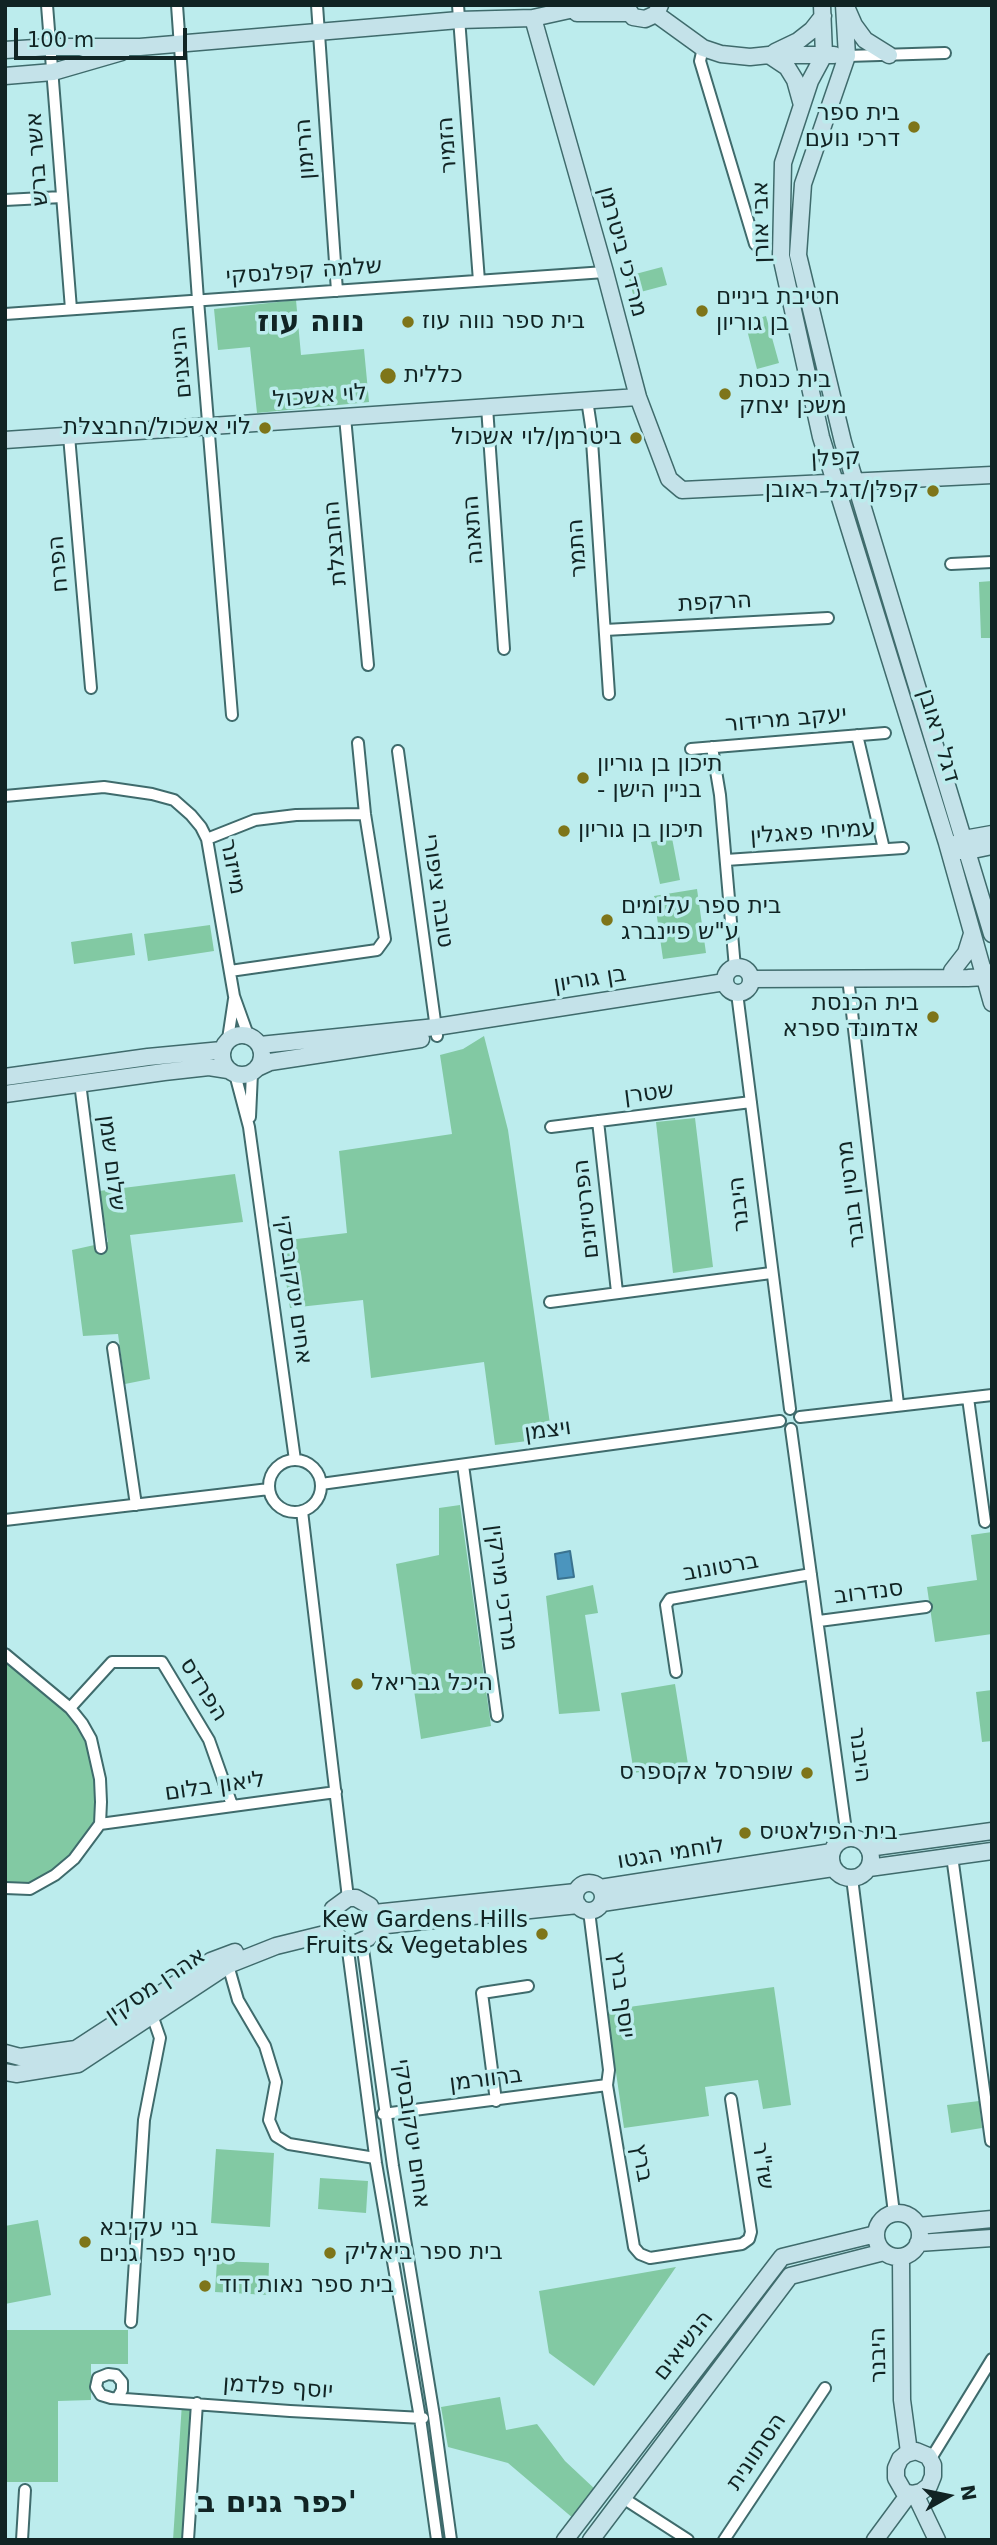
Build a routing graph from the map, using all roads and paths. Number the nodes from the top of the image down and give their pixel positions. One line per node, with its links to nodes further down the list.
1 (47, 5): 14 (street, אשר ברש)
2 (177, 5): 13 (street, הניצנים)
3 (317, 5): 12 (street, הרימון)
4 (592, 5): 10 (street)
5 (845, 5): 21 (street); 22 (street, אבי אורן)
6 (627, 9): 7 (street); 10 (street)
7 (658, 9): 16 (street)
8 (823, 11): 19 (street); 20 (street, אבי אורן)
9 (459, 13): 11 (street); 12 (street); 30 (street, הזמיר)
10 (561, 13): 11 (street)
11 (533, 18): 29 (street, מרדכי ביטרמן)
12 (320, 32): 13 (street); 31 (street, הרימון)
13 (179, 42): 15 (street); 32 (street, הניצנים)
14 (50, 47): 15 (street); 17 (street); 23 (street, אשר ברש)
15 (140, 47): 23 (street)
16 (703, 48): 19 (street); 28 (street)
17 (5, 50)
18 (945, 53): 21 (street)
19 (769, 55): 20 (street); 25 (street)
20 (824, 55): 22 (street); 25 (street, אבי אורן)
21 (889, 55): 22 (street)
22 (847, 56): 43 (street, אבי אורן)
23 (52, 72): 24 (street); 26 (street, אשר ברש)
24 (5, 76)
25 (802, 106): 44 (street, אבי אורן)
26 (62, 197): 27 (street); 33 (street, אשר ברש)
27 (5, 200)
28 (755, 244)
29 (605, 272): 30 (street, שלמה קפלנסקי); 35 (street, מרדכי ביטרמן)
30 (480, 281): 31 (street, שלמה קפלנסקי)
31 (337, 290): 32 (street, שלמה קפלנסקי)
32 (198, 300): 33 (street, שלמה קפלנסקי); 39 (street, הניצנים)
33 (71, 309): 34 (street, שלמה קפלנסקי)
34 (5, 314)
35 (638, 397): 36 (street, לוי אשכול); 45 (street, מרדכי ביטרמן)
36 (587, 400): 37 (street, לוי אשכול); 49 (street, התמר)
37 (487, 407): 38 (street, לוי אשכול); 50 (street, התאנה)
38 (345, 417): 39 (street, לוי אשכול); 51 (street, החבצלת)
39 (208, 427): 40 (street, לוי אשכול); 54 (street, הניצנים)
40 (69, 436): 41 (street, לוי אשכול); 52 (street, הפרח)
41 (5, 440)
42 (992, 475): 43 (street, קפלן)
43 (856, 480): 44 (street, קפלן); 65 (street, דגל ראובן)
44 (836, 482): 45 (street, קפלן); 69 (street, דגל ראובן)
45 (682, 490)
46 (992, 562): 47 (street)
47 (951, 564)
48 (828, 618): 49 (street, הרקפת)
49 (605, 630): 53 (street, התמר)
50 (504, 649)
51 (368, 665)
52 (91, 688)
53 (609, 694)
54 (232, 715)
55 (885, 733): 56 (street, יעקב מרידור)
56 (857, 735): 58 (street, יעקב מרידור); 68 (street)
57 (358, 743): 62 (street)
58 (712, 747): 59 (street, יעקב מרידור); 70 (street, היבנר)
59 (691, 750)
60 (398, 751): 81 (street, טובה ציפורי)
61 (5, 796): 64 (street, מייזנר)
62 (365, 814): 64 (street); 74 (street)
63 (992, 834): 65 (street)
64 (206, 839): 74 (street, מייזנר)
65 (966, 845): 66 (street); 69 (street); 72 (street, דגל ראובן)
66 (992, 846)
67 (903, 848): 68 (street, עמיחי פאגלין)
68 (884, 849): 70 (street, עמיחי פאגלין)
69 (949, 850): 71 (street, דגל ראובן)
70 (726, 860): 78 (street, היבנר)
71 (972, 932): 73 (street, דגל ראובן); 75 (street)
72 (992, 934)
73 (988, 970): 75 (street); 77 (street); 80 (street, דגל ראובן)
74 (230, 971): 79 (street, מייזנר)
75 (951, 971): 77 (street)
76 (848, 978): 77 (street); 78 (street); 99 (street, מרטין בובר)
77 (931, 978)
78 (732, 981): 81 (street, בן גוריון); 88 (street, היבנר)
79 (234, 996): 82 (street, מייזנר); 83 (street, מייזנר)
80 (992, 1003)
81 (436, 1031): 82 (street, בן גוריון); 84 (street, בן גוריון)
82 (254, 1040): 83 (street); 84 (street)
83 (225, 1044): 84 (street); 85 (street)
84 (243, 1071): 86 (street, בן גוריון); 90 (street, אחים יטקובסקי); 90 (street, אחים יטקובסקי)
85 (5, 1077)
86 (80, 1083): 87 (street, בן גוריון); 92 (street, שלום שמן)
87 (5, 1094)
88 (751, 1102): 89 (street, שטרן); 93 (street, היבנר)
89 (598, 1121): 91 (street, שטרן); 94 (street, הפרטיזנים)
90 (249, 1127): 104 (street, אחים יטקובסקי)
91 (551, 1127)
92 (102, 1248)
93 (771, 1273): 94 (street); 100 (street, היבנר)
94 (617, 1293): 95 (street)
95 (550, 1301)
96 (113, 1348): 108 (street)
97 (992, 1395): 98 (street)
98 (968, 1398): 99 (street); 111 (street)
99 (898, 1404): 101 (street)
100 (789, 1409): 101 (street); 102 (street)
101 (800, 1417): 103 (street)
102 (780, 1421): 103 (street); 105 (street, ויצמן)
103 (791, 1429): 112 (street, היבנר)
104 (295, 1460): 106 (street); 107 (street)
105 (463, 1465): 106 (street, ויצמן); 118 (street, מרדכי מירקין)
106 (321, 1484): 109 (street)
107 (270, 1489): 108 (street); 109 (street)
108 (136, 1505): 110 (street)
109 (302, 1511): 119 (street)
110 (5, 1520)
111 (985, 1522)
112 (811, 1574): 114 (street, היבנר); 116 (street, ברטונוב)
113 (926, 1607): 114 (street, סנדרוב)
114 (819, 1620): 123 (street, היבנר)
115 (5, 1654): 117 (street)
116 (676, 1672)
117 (69, 1708): 120 (street, הפרדס); 121 (street)
118 (497, 1716)
119 (336, 1792): 120 (street, ליאון בלום); 131 (street)
120 (232, 1805): 121 (street, ליאון בלום)
121 (100, 1824): 130 (street)
122 (992, 1831): 124 (street)
123 (847, 1838): 124 (street); 127 (street)
124 (868, 1847): 128 (street)
125 (992, 1851): 126 (street)
126 (952, 1856): 128 (street); 140 (street)
127 (833, 1860): 129 (street); 132 (street, לוחמי הגטו)
128 (869, 1868): 129 (street)
129 (852, 1878): 149 (street)
130 (5, 1888)
131 (348, 1898): 133 (street); 134 (street)
132 (589, 1900): 133 (street, לוחמי הגטו); 142 (street, יוסף ברץ)
133 (376, 1919): 135 (street)
134 (331, 1926): 135 (street); 136 (street, אהרן מסקין); 139 (street, אהרן מסקין)
135 (354, 1943): 145 (street, אחים יטקובסקי); 146 (street, אחים יטקובסקי)
136 (228, 1965): 138 (street, אהרן מסקין); 148 (street)
137 (528, 1986): 144 (street)
138 (152, 2015): 141 (street, אהרן מסקין); 158 (street)
139 (5, 2053)
140 (986, 2062): 147 (street)
141 (5, 2072)
142 (607, 2085): 144 (street, ברוורמן); 154 (street, ברץ)
143 (731, 2099): 154 (street, שז"ר)
144 (496, 2101): 146 (street, ברוורמן)
145 (369, 2114): 146 (street, ברוורמן); 148 (street, אחים יטקובסקי)
146 (387, 2114): 163 (street, אחים יטקובסקי)
147 (990, 2141)
148 (375, 2158): 164 (street, אחים יטקובסקי)
149 (894, 2213): 151 (street); 152 (street)
150 (992, 2219): 151 (street)
151 (918, 2226): 155 (street)
152 (876, 2234): 156 (street); 174 (street, הנשיאים)
153 (992, 2238): 155 (street)
154 (749, 2239)
155 (918, 2243): 157 (street)
156 (884, 2252): 157 (street); 169 (street, הנשיאים)
157 (901, 2257): 165 (street, היבנר)
158 (131, 2322)
159 (992, 2359): 166 (street)
160 (825, 2388): 177 (street, הסתוונית)
161 (118, 2397): 162 (street, יוסף פלדמן)
162 (197, 2403): 164 (street, יוסף פלדמן); 171 (street)
163 (434, 2416): 164 (street, יוסף פלדמן); 173 (street, אחים יטקובסקי)
164 (420, 2418): 172 (street, אחים יטקובסקי)
165 (909, 2452): 166 (street); 168 (street)
166 (930, 2460): 168 (street)
167 (25, 2490): 170 (street)
168 (912, 2494): 178 (street); 179 (street)
169 (623, 2498): 175 (street, הנשיאים); 176 (street)
170 (22, 2540)
171 (188, 2540)
172 (438, 2540)
173 (451, 2540)
174 (565, 2540)
175 (591, 2540)
176 (688, 2540)
177 (724, 2540)
178 (875, 2540)
179 (937, 2540)

